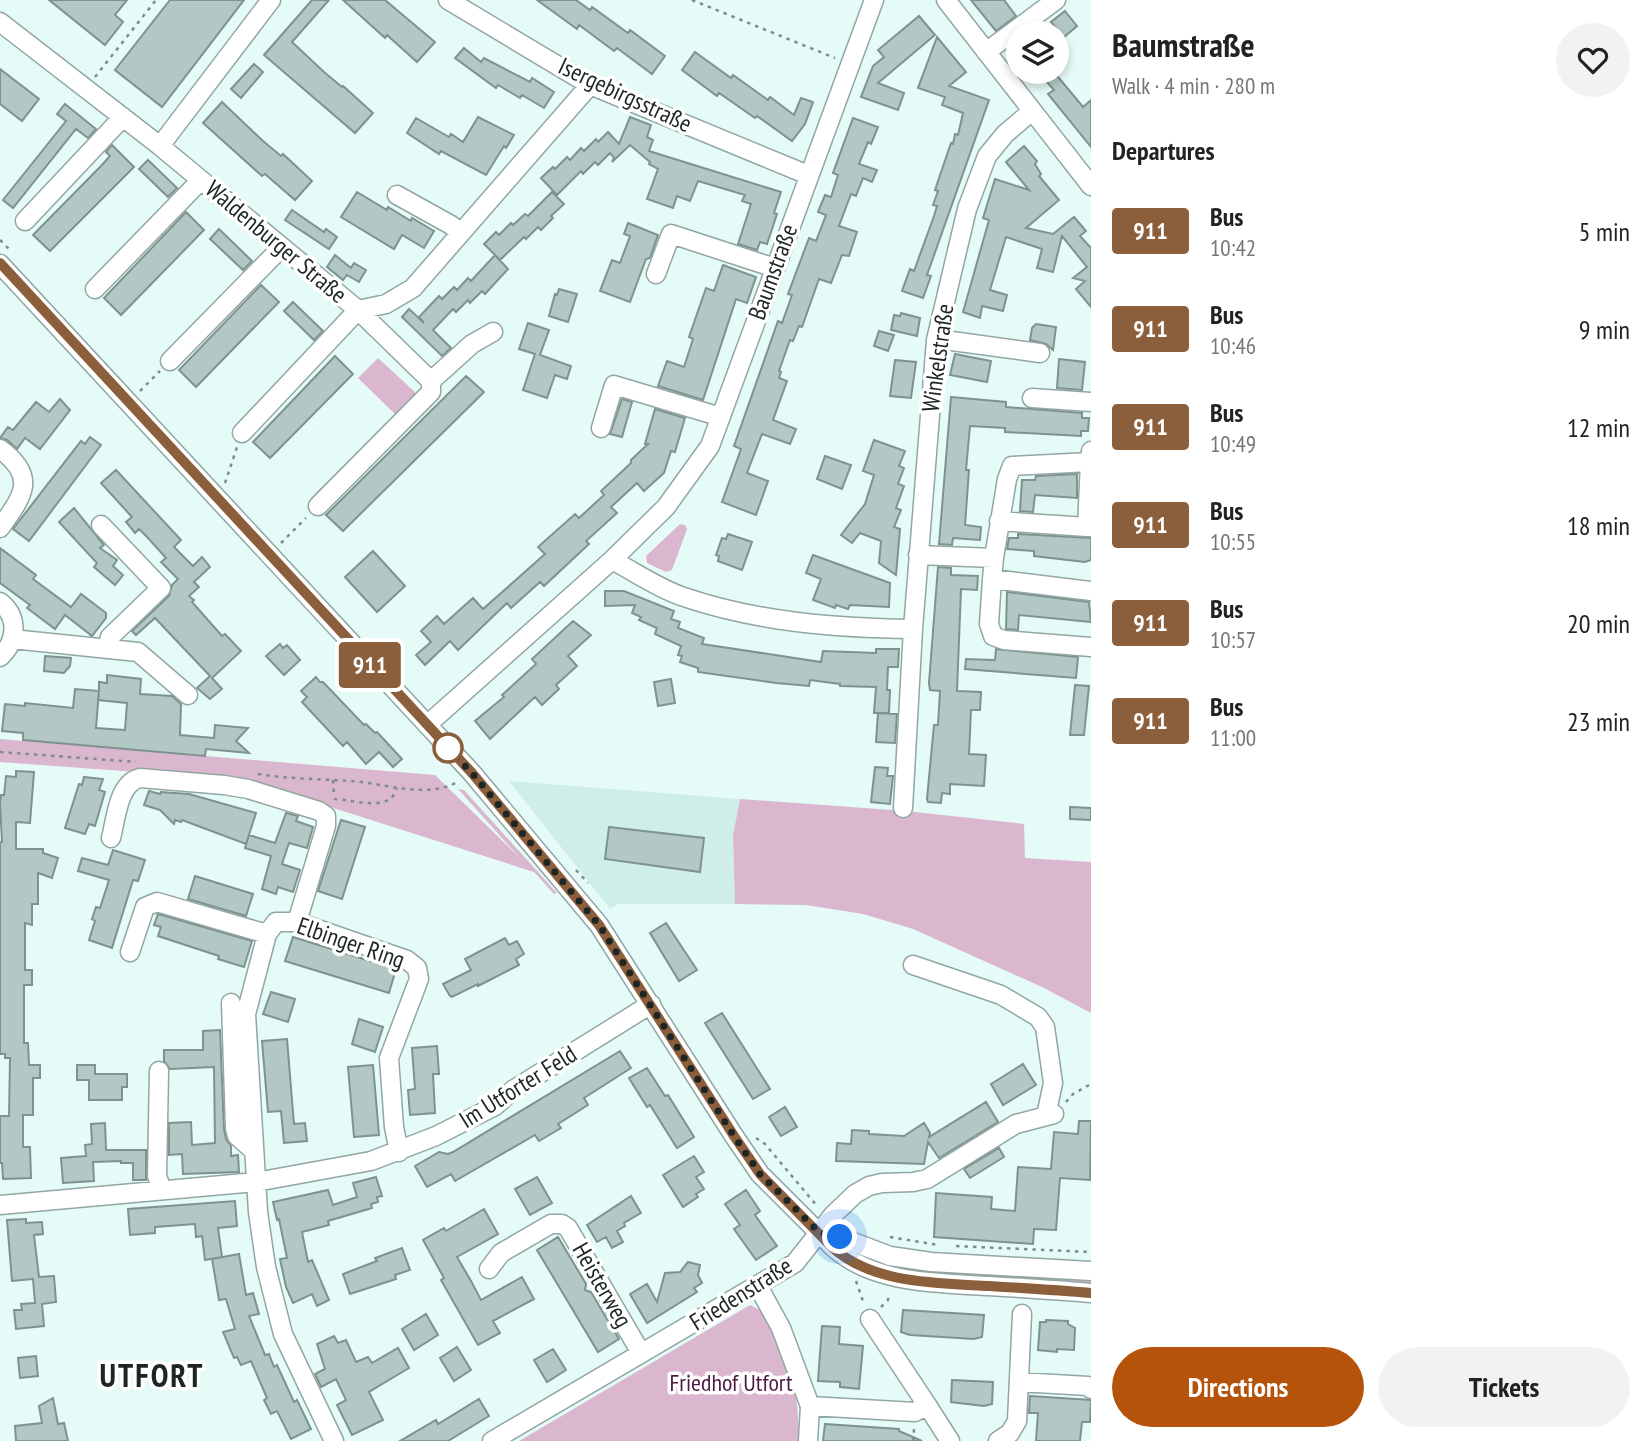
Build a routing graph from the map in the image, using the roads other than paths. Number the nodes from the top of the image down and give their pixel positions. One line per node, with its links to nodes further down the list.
1 (271, 0): 11 (street)
2 (448, 0): 8 (street, Isergebirgsstraße)
3 (874, 0): 12 (street, Baumstraße)
4 (946, 0): 7 (street)
5 (1056, 0): 7 (street)
6 (0, 22): 10 (street, Waldenburger Straße)
7 (986, 52): 9 (street)
8 (590, 85): 12 (street, Isergebirgsstraße); 17 (street, Waldenburger Straße)
9 (1032, 111): 14 (street); 25 (street, Winkelstraße)
10 (123, 117): 11 (street, Waldenburger Straße); 16 (street)
11 (160, 146): 13 (street, Waldenburger Straße)
12 (808, 175): 20 (street, Baumstraße)
13 (201, 180): 18 (street, Waldenburger Straße); 22 (street)
14 (1091, 186)
15 (397, 195): 17 (street)
16 (25, 221)
17 (461, 233): 23 (street, Waldenburger Straße)
18 (282, 247): 23 (street, Waldenburger Straße); 27 (street)
19 (0, 264): 54 (street)
20 (775, 268): 21 (street); 31 (street, Baumstraße)
21 (656, 274)
22 (95, 289)
23 (358, 310): 28 (street); 33 (street)
24 (493, 332): 28 (street)
25 (937, 339): 26 (street); 42 (street, Winkelstraße)
26 (1040, 353)
27 (170, 361)
28 (431, 381): 37 (street)
29 (1032, 398): 30 (street)
30 (1091, 402)
31 (721, 417): 32 (street); 44 (street, Baumstraße)
32 (601, 428)
33 (242, 433)
34 (0, 449): 41 (street)
35 (1091, 451): 36 (street)
36 (1090, 461): 38 (street); 40 (street)
37 (318, 506)
38 (999, 522): 40 (street); 43 (street)
39 (101, 525): 51 (street)
40 (1089, 527)
41 (0, 528)
42 (918, 555): 43 (street); 48 (street, Winkelstraße)
43 (994, 558): 45 (street)
44 (612, 560): 48 (street); 54 (street, Baumstraße)
45 (992, 579): 46 (street); 50 (street)
46 (1091, 591)
47 (0, 601): 49 (street)
48 (912, 629): 55 (street, Winkelstraße)
49 (12, 639): 51 (street); 52 (street)
50 (1091, 647)
51 (107, 649): 53 (street)
52 (0, 657)
53 (188, 695)
54 (427, 725): 62 (street)
55 (903, 808)
56 (111, 838): 57 (street)
57 (297, 922): 58 (street, Elbinger Ring); 65 (street, Elbinger Ring)
58 (267, 934): 59 (street); 64 (street, Elbinger Ring)
59 (130, 952)
60 (913, 965): 69 (street, Friedenstraße)
61 (231, 1003): 64 (street)
62 (651, 1004): 65 (street, Im Utforter Feld); 69 (street)
63 (159, 1071): 67 (street)
64 (254, 1151): 66 (street, Elbinger Ring)
65 (399, 1152): 66 (street, Im Utforter Feld)
66 (256, 1182): 67 (street, Im Utforter Feld); 81 (street)
67 (162, 1190): 68 (street, Im Utforter Feld)
68 (0, 1205)
69 (820, 1233): 71 (street); 72 (street, Friedenstraße); 73 (street)
70 (489, 1269): 76 (street, Heisterweg)
71 (1091, 1271)
72 (758, 1286): 76 (street, Friedenstraße); 80 (street)
73 (1091, 1293)
74 (1022, 1314): 77 (street)
75 (870, 1318): 79 (street)
76 (641, 1353): 82 (street, Friedenstraße)
77 (1019, 1382): 78 (street); 85 (street)
78 (1091, 1389)
79 (927, 1405): 80 (street); 84 (street)
80 (810, 1406): 83 (street)
81 (334, 1441)
82 (492, 1441)
83 (808, 1441)
84 (950, 1441)
85 (998, 1441)

